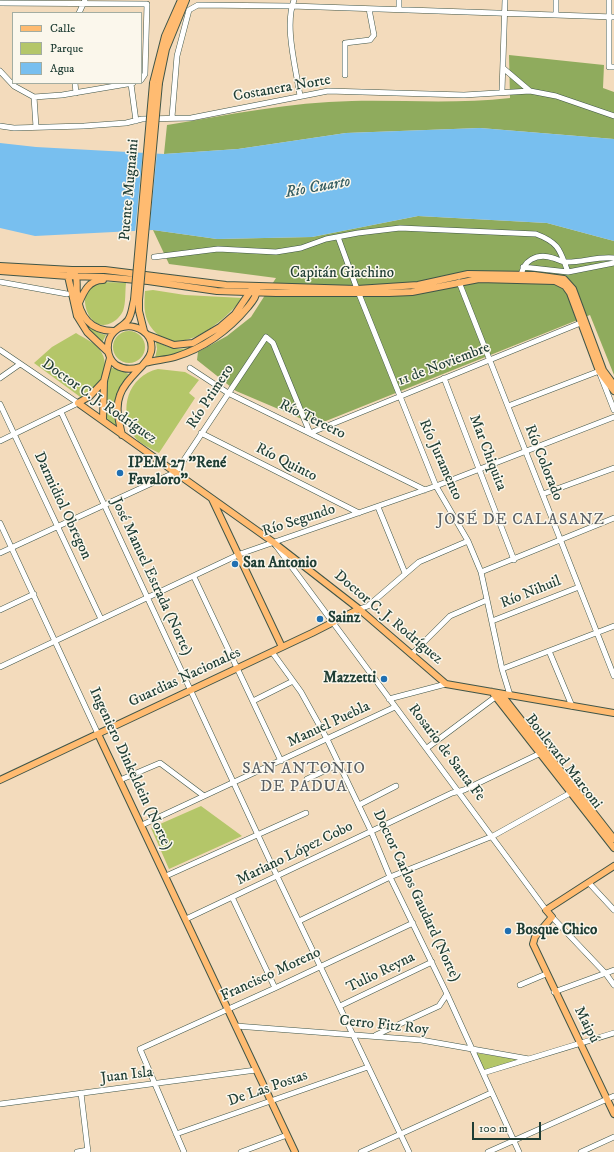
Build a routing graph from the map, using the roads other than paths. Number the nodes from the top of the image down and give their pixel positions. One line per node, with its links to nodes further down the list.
1 (181, 0): 22 (main road)
2 (186, 0): 22 (main road)
3 (294, 0): 10 (street)
4 (399, 0): 12 (street)
5 (504, 0): 14 (street)
6 (556, 0): 15 (street)
7 (609, 0): 16 (street)
8 (84, 2): 9 (street); 13 (street); 21 (street)
9 (0, 4)
10 (292, 6): 11 (street); 31 (street); 34 (street)
11 (369, 9): 12 (street); 20 (street)
12 (399, 10): 14 (street)
13 (79, 12)
14 (504, 13): 15 (street); 18 (street)
15 (556, 14): 16 (street)
16 (611, 17): 17 (street)
17 (611, 67)
18 (503, 68): 28 (street); 30 (street)
19 (0, 71): 23 (street)
20 (345, 75)
21 (142, 78)
22 (156, 83): 57 (main road, Puente Mugnaini, bridge)
23 (12, 84)
24 (12, 84): 32 (street)
25 (75, 84): 29 (street)
26 (126, 84): 29 (street)
27 (132, 84): 35 (street)
28 (530, 91): 30 (street, Costanera Norte); 33 (street, Costanera Norte)
29 (76, 92): 32 (street)
30 (502, 92): 31 (street, Costanera Norte)
31 (300, 96): 34 (street, Costanera Norte)
32 (34, 97): 37 (street)
33 (614, 116)
34 (172, 117): 35 (street, Costanera Norte)
35 (136, 121): 37 (street, Costanera Norte)
36 (0, 126): 37 (street, Costanera Norte)
37 (36, 128)
38 (338, 237): 39 (street); 41 (street); 55 (street, Río Juramento)
39 (154, 257)
40 (614, 258): 41 (street)
41 (564, 262): 44 (street); 47 (street)
42 (614, 263): 47 (street)
43 (0, 266): 45 (main road, Capitán Giachino)
44 (523, 267): 47 (street); 50 (street)
45 (72, 270): 48 (main road); 49 (main road); 54 (main road, Capitán Giachino)
46 (0, 271): 48 (main road, Capitán Giachino)
47 (568, 272)
48 (68, 276): 49 (main road, Capitán Giachino); 63 (main road)
49 (76, 276): 51 (main road, Capitán Giachino); 58 (main road)
50 (521, 277): 53 (main road, Capitán Giachino); 55 (main road, Capitán Giachino); 59 (main road, Capitán Giachino); 59 (main road, Capitán Giachino)
51 (123, 278): 54 (main road, Capitán Giachino); 58 (main road)
52 (0, 282): 56 (street)
53 (459, 282): 55 (main road, Capitán Giachino); 64 (street, Río Colorado)
54 (255, 289): 55 (main road, Capitán Giachino); 61 (main road); 66 (main road)
55 (358, 292): 75 (street, Río Juramento)
56 (67, 294)
57 (136, 300): 60 (main road); 61 (main road)
58 (79, 303): 60 (main road)
59 (584, 322): 64 (street, 11 de Noviembre); 68 (main road)
60 (117, 330): 61 (main road); 63 (main road)
61 (146, 333): 66 (main road)
62 (0, 350): 65 (street, Doctor C. J. Rodríguez)
63 (109, 355): 66 (main road); 71 (main road)
64 (490, 360): 70 (street, 11 de Noviembre); 78 (street, Río Colorado)
65 (20, 364): 69 (street); 76 (street, Doctor C. J. Rodríguez)
66 (143, 365): 86 (main road)
67 (190, 368): 74 (street, Río Tercero)
68 (601, 370): 72 (main road); 73 (main road); 78 (street); 79 (street)
69 (0, 378)
70 (444, 378): 75 (street, 11 de Noviembre); 90 (street, Mar Chiquita)
71 (104, 381): 76 (main road); 82 (main road)
72 (614, 385)
73 (614, 391)
74 (228, 393): 83 (street, Río Tercero); 83 (street, Río Primero); 84 (street, Río Primero)
75 (399, 395): 83 (street, 11 de Noviembre); 92 (street, Río Juramento)
76 (78, 403): 80 (street); 82 (main road, Doctor C. J. Rodríguez)
77 (0, 404): 85 (street, Darmidiol Obregon)
78 (508, 406): 88 (street, Río Colorado)
79 (614, 410)
80 (61, 412): 85 (street); 96 (street, José Manuel Estrada (Norte))
81 (614, 417): 88 (street, Río Segundo)
82 (103, 420): 86 (main road, Doctor C. J. Rodríguez)
83 (310, 433): 93 (street, Río Tercero)
84 (201, 434): 91 (street, Río Primero); 98 (street, Río Quinto)
85 (14, 435): 87 (street); 101 (street, Darmidiol Obregon)
86 (122, 435): 91 (main road, Doctor C. J. Rodríguez)
87 (0, 441)
88 (525, 451): 90 (street, Río Segundo); 94 (street, Río Colorado)
89 (614, 468): 94 (street)
90 (480, 469): 92 (street, Río Segundo); 108 (street, Mar Chiquita)
91 (176, 472): 95 (main road, Doctor C. J. Rodríguez); 96 (street)
92 (436, 486): 93 (street, Río Segundo); 103 (street, Río Juramento)
93 (426, 490): 97 (street, Río Segundo)
94 (543, 494): 102 (street, Río Colorado)
95 (212, 497): 104 (main road, Doctor C. J. Rodríguez); 107 (main road)
96 (104, 505): 101 (street); 114 (street, José Manuel Estrada (Norte))
97 (378, 507): 98 (street, Río Segundo); 110 (street)
98 (359, 514): 104 (street, Río Segundo)
99 (614, 518): 102 (street)
100 (0, 523): 105 (street, Ingeniero Dinkeldein (Norte))
101 (58, 526): 105 (street); 118 (street, Darmidiol Obregon)
102 (561, 540): 108 (street); 112 (street, Río Colorado)
103 (468, 541): 109 (street, Río Juramento); 110 (street)
104 (273, 542): 107 (street, Río Segundo); 116 (main road, Doctor C. J. Rodríguez); 120 (street, Rosario de Santa Fe)
105 (11, 548): 106 (street); 113 (street, Ingeniero Dinkeldein (Norte))
106 (0, 553)
107 (240, 554): 111 (street, Río Segundo); 124 (main road)
108 (514, 560): 109 (street)
109 (481, 572): 115 (street, Río Juramento)
110 (405, 573): 116 (street)
111 (194, 577): 114 (street, Río Segundo); 129 (street)
112 (579, 587): 119 (street, Río Nihuil); 122 (street, Río Colorado)
113 (34, 594): 117 (street); 123 (street, Ingeniero Dinkeldein (Norte))
114 (148, 598): 118 (street, Río Segundo); 134 (street, José Manuel Estrada (Norte))
115 (487, 600): 119 (street, Río Juramento); 127 (street, Río Nihuil)
116 (359, 609): 120 (main road, Guardias Nacionales); 127 (main road, Doctor C. J. Rodríguez)
117 (0, 610)
118 (101, 619): 123 (street, Río Segundo)
119 (492, 622): 130 (street, Río Juramento)
120 (332, 623): 124 (main road, Guardias Nacionales); 137 (street, Rosario de Santa Fe)
121 (614, 626): 122 (street)
122 (598, 632): 125 (street); 131 (street, Río Colorado)
123 (56, 640): 128 (street, Río Segundo); 142 (street, Ingeniero Dinkeldein (Norte))
124 (282, 647): 126 (main road, Guardias Nacionales)
125 (549, 651): 130 (street); 139 (street)
126 (272, 652): 129 (main road, Guardias Nacionales); 132 (street, Doctor Carlos Gaudard (Norte))
127 (412, 654): 133 (main road, Doctor C. J. Rodríguez)
128 (0, 667)
129 (236, 669): 134 (main road, Guardias Nacionales); 138 (street)
130 (502, 669): 136 (street, Río Juramento)
131 (614, 676)
132 (293, 681): 138 (street); 143 (street, Doctor Carlos Gaudard (Norte))
133 (446, 684): 135 (main road); 137 (street)
134 (190, 690): 142 (main road, Guardias Nacionales); 151 (street, José Manuel Estrada (Norte))
135 (496, 694): 136 (main road); 144 (street); 145 (main road, Boulevard Marconi)
136 (510, 695): 139 (main road)
137 (389, 699): 140 (street, Rosario de Santa Fe)
138 (253, 701): 146 (street)
139 (572, 706): 141 (main road)
140 (395, 708): 143 (street, Manuel Puebla); 144 (street, Rosario de Santa Fe)
141 (614, 713)
142 (98, 734): 149 (main road, Guardias Nacionales); 150 (main road, Ingeniero Dinkeldein (Norte))
143 (327, 739): 146 (street, Manuel Puebla); 147 (street, Doctor Carlos Gaudard (Norte))
144 (426, 748): 153 (street, Rosario de Santa Fe)
145 (542, 752): 153 (street, Mariano López Cobo); 154 (main road, Boulevard Marconi)
146 (281, 761): 151 (street, Manuel Puebla)
147 (339, 764): 148 (street); 156 (street, Doctor Carlos Gaudard (Norte))
148 (307, 779)
149 (0, 780)
150 (120, 780): 155 (street); 158 (main road, Ingeniero Dinkeldein (Norte))
151 (234, 782): 155 (street, Manuel Puebla); 160 (street, José Manuel Estrada (Norte))
152 (396, 786): 156 (street)
153 (459, 791): 159 (street, Mariano López Cobo); 161 (street, Rosario de Santa Fe)
154 (572, 792): 161 (street); 162 (main road, Boulevard Marconi); 163 (main road, Boulevard Marconi)
155 (204, 796): 158 (street, Manuel Puebla)
156 (359, 805): 159 (street, Doctor Carlos Gaudard (Norte))
157 (306, 813): 160 (street)
158 (142, 826): 165 (main road, Ingeniero Dinkeldein (Norte))
159 (371, 831): 166 (street, Mariano López Cobo); 167 (street, Doctor Carlos Gaudard (Norte))
160 (258, 834): 165 (street); 166 (street, José Manuel Estrada (Norte))
161 (493, 836): 167 (street); 170 (street, Rosario de Santa Fe)
162 (614, 839)
163 (614, 848)
164 (614, 866): 168 (main road)
165 (166, 876): 173 (main road, Ingeniero Dinkeldein (Norte))
166 (277, 876): 169 (street, Mariano López Cobo); 174 (street, José Manuel Estrada (Norte))
167 (390, 876): 174 (street); 175 (street, Doctor Carlos Gaudard (Norte))
168 (589, 883): 170 (main road); 171 (street)
169 (232, 897): 173 (street, Mariano López Cobo); 183 (street)
170 (546, 910): 172 (main road, Rosario de Santa Fe)
171 (614, 910)
172 (552, 917): 179 (main road, Maipú); 180 (street, Rosario de Santa Fe)
173 (186, 919): 187 (main road, Ingeniero Dinkeldein (Norte))
174 (299, 921): 177 (street, José Manuel Estrada (Norte))
175 (413, 923): 176 (street, Doctor Carlos Gaudard (Norte)); 177 (street, Francisco Moreno)
176 (432, 962): 185 (street, Doctor Carlos Gaudard (Norte)); 186 (street, Tulio Reyna)
177 (320, 967): 183 (street, Francisco Moreno); 186 (street, José Manuel Estrada (Norte))
178 (614, 970): 180 (street)
179 (546, 974): 181 (street); 184 (main road, Maipú)
180 (606, 974): 182 (street, Rosario de Santa Fe); 184 (street)
181 (520, 985)
182 (614, 985)
183 (275, 988): 187 (street, Francisco Moreno)
184 (554, 992): 192 (main road, Maipú)
185 (447, 994): 191 (street); 193 (street, Doctor Carlos Gaudard (Norte))
186 (340, 1006): 190 (street, José Manuel Estrada (Norte))
187 (228, 1009): 188 (main road, Ingeniero Dinkeldein (Norte)); 198 (street, Francisco Moreno)
188 (236, 1026): 190 (street, Cerro Fitz Roy); 196 (main road, Ingeniero Dinkeldein (Norte))
189 (614, 1033): 192 (street)
190 (354, 1034): 191 (street, Cerro Fitz Roy); 195 (street, José Manuel Estrada (Norte))
191 (375, 1036): 193 (street, Cerro Fitz Roy)
192 (581, 1044): 194 (street); 202 (main road, Maipú)
193 (472, 1050): 194 (street, Cerro Fitz Roy); 197 (street, Doctor Carlos Gaudard (Norte))
194 (529, 1059): 197 (street)
195 (368, 1067): 203 (street, De Las Postas); 207 (street, José Manuel Estrada (Norte))
196 (256, 1070): 198 (street, Juan Isla); 203 (main road, Ingeniero Dinkeldein (Norte))
197 (483, 1073): 200 (street, Doctor Carlos Gaudard (Norte))
198 (155, 1085): 199 (street, Juan Isla); 206 (street)
199 (81, 1093): 204 (street, Juan Isla); 211 (street)
200 (491, 1093): 207 (street); 210 (street, Doctor Carlos Gaudard (Norte))
201 (614, 1096): 202 (street)
202 (607, 1099): 205 (main road, Maipú); 210 (street)
203 (270, 1101): 206 (street, De Las Postas); 208 (main road, Ingeniero Dinkeldein (Norte))
204 (0, 1104)
205 (614, 1114)
206 (176, 1134): 213 (street)
207 (401, 1134): 216 (street); 217 (street, José Manuel Estrada (Norte))
208 (287, 1135): 214 (street); 215 (main road, Ingeniero Dinkeldein (Norte))
209 (614, 1137): 220 (street)
210 (513, 1141): 218 (street); 219 (street, Doctor Carlos Gaudard (Norte))
211 (88, 1151): 212 (street)
212 (77, 1152)
213 (184, 1152)
214 (241, 1152)
215 (295, 1152)
216 (361, 1152)
217 (409, 1152)
218 (488, 1152)
219 (518, 1152)
220 (582, 1152)

